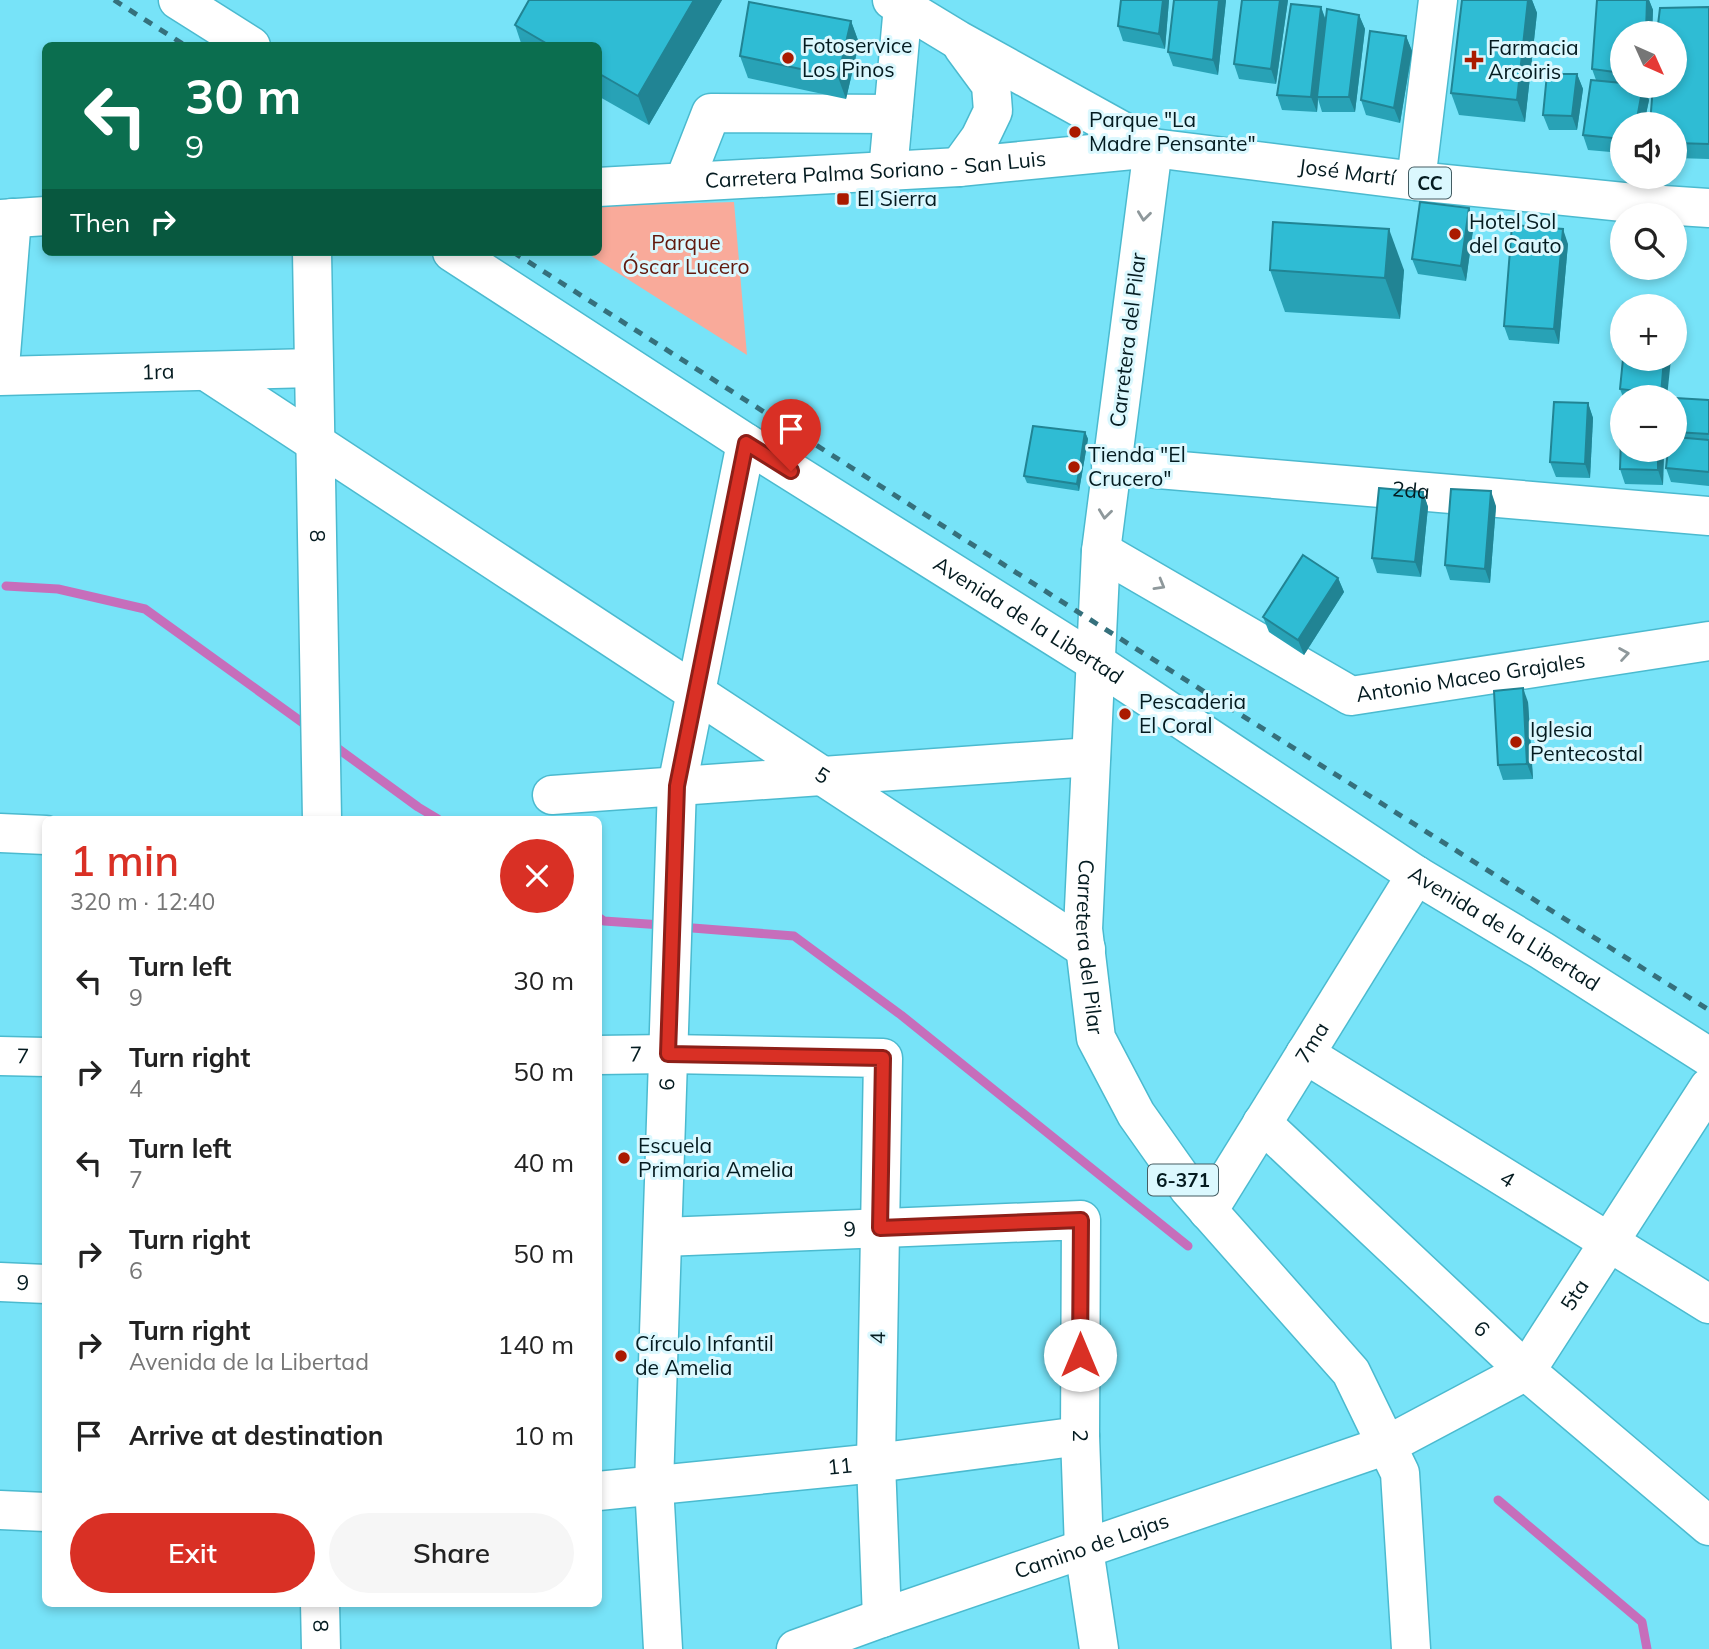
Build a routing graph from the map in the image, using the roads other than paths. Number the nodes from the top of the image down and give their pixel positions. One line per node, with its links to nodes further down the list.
1 (178, 0): 5 (street)
2 (1438, 0): 10 (street)
3 (897, 3): 4 (street, CC); 6 (street)
4 (958, 40): 7 (street, CC); 8 (street)
5 (245, 42)
6 (893, 114): 9 (street); 11 (street)
7 (1153, 148): 8 (street, Carretera Palma Soriano - San Luis); 10 (street, José Martí / CC); 23 (street, Carretera del Pilar, one-way to 23)
8 (959, 167): 9 (street, Carretera Palma Soriano - San Luis)
9 (888, 171): 11 (street, Carretera Palma Soriano - San Luis)
10 (1416, 181): 13 (street, José Martí / CC)
11 (684, 182): 12 (street, Carretera Palma Soriano - San Luis)
12 (602, 187)
13 (1709, 208)
14 (19, 218): 17 (street)
15 (312, 256): 18 (street, 8)
16 (458, 256): 22 (street, Avenida de la Libertad)
17 (0, 367)
18 (313, 368): 19 (street, 1ra); 21 (street, 8)
19 (206, 371): 20 (street, 1ra); 21 (street)
20 (0, 376)
21 (315, 443): 28 (street); 33 (street, 8)
22 (746, 443): 27 (street, Avenida de la Libertad); 28 (street, 6)
23 (1111, 465): 24 (street, 2da); 25 (street, Carretera del Pilar, one-way to 25)
24 (1709, 516)
25 (1101, 551): 26 (street, Antonio Maceo Grajales, one-way to 26); 27 (street, Carretera del Pilar)
26 (1709, 641)
27 (1095, 662): 29 (street, Carretera del Pilar / 6-371); 36 (street, Avenida de la Libertad)
28 (696, 693): 30 (street); 31 (street, 6)
29 (1091, 757): 30 (street, 5); 37 (street, Carretera del Pilar / 6-371)
30 (821, 775): 31 (street, 5); 37 (street)
31 (677, 786): 32 (street, 5); 38 (street, 6)
32 (552, 795)
33 (322, 816)
34 (0, 832): 35 (street)
35 (42, 835)
36 (1416, 875): 39 (street, 7ma); 43 (street, Avenida de la Libertad)
37 (1086, 949): 47 (street, Carretera del Pilar / 6-371)
38 (668, 1054): 40 (street, 7); 44 (street, 7); 50 (street, 6)
39 (1306, 1054): 46 (street, 7ma); 51 (street, 4)
40 (602, 1055)
41 (0, 1056): 42 (street, 7)
42 (42, 1057)
43 (1709, 1057)
44 (883, 1058): 49 (street, 4)
45 (1709, 1087): 51 (street, 5ta)
46 (1262, 1123): 47 (street, 7ma); 55 (street, 6)
47 (1208, 1211): 57 (street, Carretera del Pilar / 6-371)
48 (1081, 1220): 49 (street, 9); 56 (street, 2)
49 (880, 1228): 50 (street, 9); 58 (street, 4)
50 (663, 1237): 59 (street, 6)
51 (1608, 1242): 54 (street, 4); 55 (street, 5ta)
52 (0, 1282): 53 (street, 9)
53 (42, 1284)
54 (1709, 1304)
55 (1526, 1371): 57 (street, 5ta); 63 (street, 6)
56 (1080, 1436): 58 (street, 11); 64 (street, 2)
57 (1387, 1445): 64 (street, Camino de Lajas); 71 (street, Carretera del Pilar / 6-371)
58 (876, 1463): 59 (street, 11); 66 (street, 4)
59 (654, 1485): 60 (street, 11); 68 (street, 6)
60 (602, 1491)
61 (0, 1510): 62 (street)
62 (42, 1511)
63 (1709, 1526)
64 (1084, 1549): 66 (street, Camino de Lajas); 70 (street, 2)
65 (320, 1607): 67 (street, 8)
66 (882, 1618): 69 (street, Camino de Lajas)
67 (321, 1649)
68 (663, 1649)
69 (796, 1649)
70 (1099, 1649)
71 (1411, 1649)

